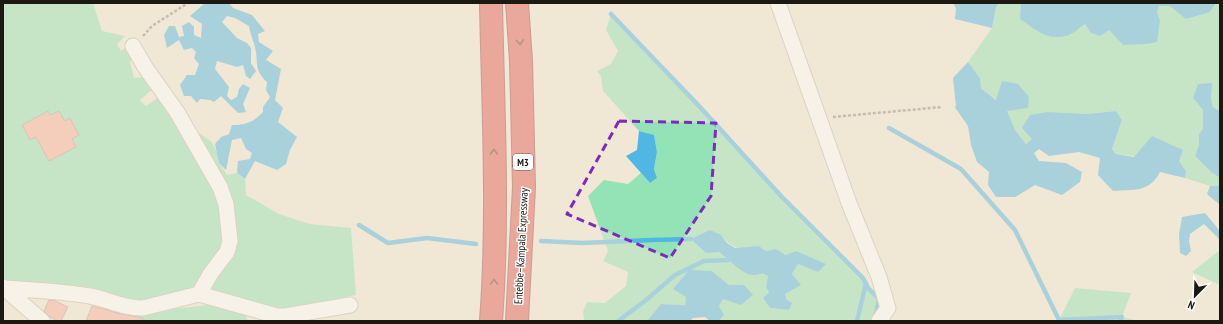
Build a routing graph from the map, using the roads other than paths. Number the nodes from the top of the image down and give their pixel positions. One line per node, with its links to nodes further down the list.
1 (491, 3): 9 (highway, one-way to 1)
2 (517, 3): 10 (highway, Entebbe–Kampala Expressway / M3, one-way to 10)
3 (778, 3): 11 (street)
4 (133, 46): 6 (street)
5 (3, 287): 6 (street); 8 (street)
6 (199, 294): 7 (street)
7 (350, 305)
8 (42, 321)
9 (491, 321)
10 (517, 321)
11 (879, 321)

